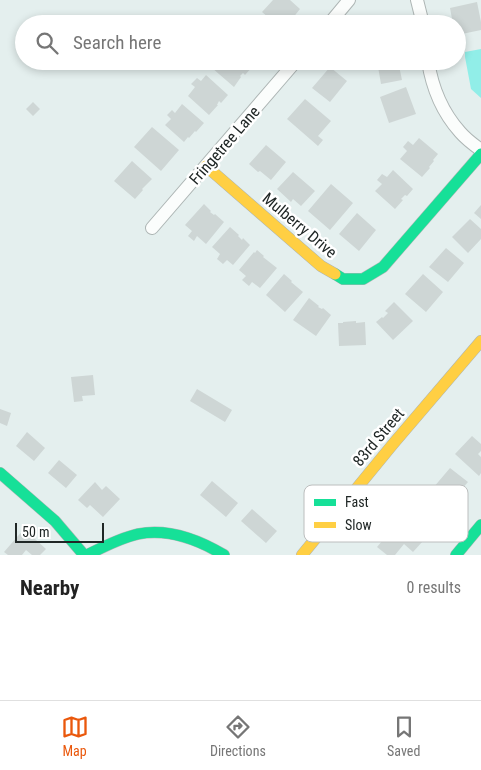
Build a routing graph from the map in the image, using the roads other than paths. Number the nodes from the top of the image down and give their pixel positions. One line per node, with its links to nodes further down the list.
1 (349, 0): 3 (street)
2 (417, 0): 4 (street)
3 (336, 15)
4 (421, 15)
5 (288, 70): 8 (street, Fringetree Lane)
6 (430, 70): 7 (street)
7 (481, 152): 8 (street, Mulberry Drive)
8 (206, 166): 9 (street, Fringetree Lane)
9 (152, 228)
10 (481, 341): 12 (street, 83rd Street)
11 (0, 474): 17 (street)
12 (359, 485)
13 (481, 525): 14 (street)
14 (468, 541)
15 (313, 542): 19 (street, 83rd Street)
16 (467, 542): 20 (street)
17 (85, 555): 18 (street)
18 (224, 555)
19 (302, 555)
20 (456, 555)

